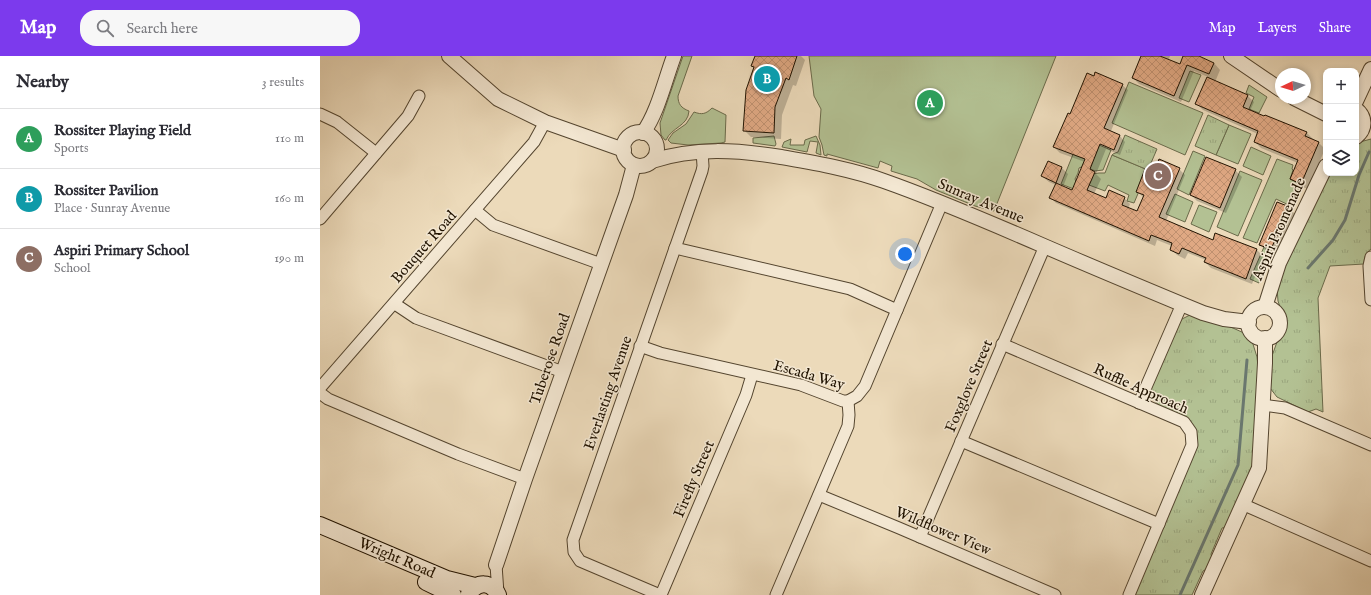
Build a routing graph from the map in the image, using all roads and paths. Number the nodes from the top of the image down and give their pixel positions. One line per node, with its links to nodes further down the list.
1 (674, 56): 15 (street)
2 (1231, 56): 4 (street)
3 (455, 58): 13 (street)
4 (1247, 61): 6 (street)
5 (1371, 69): 7 (street)
6 (1275, 85)
7 (1359, 95)
8 (419, 96): 19 (street)
9 (1306, 104): 10 (street)
10 (1323, 112)
11 (1359, 112): 14 (street)
12 (320, 114): 19 (street)
13 (545, 122): 16 (street); 24 (street, Bouquet Road)
14 (1363, 130)
15 (643, 132): 16 (street); 17 (street)
16 (625, 144): 21 (street)
17 (656, 145): 18 (street, Sunray Avenue); 20 (street)
18 (696, 152): 20 (street, Sunray Avenue); 23 (street, Sunray Avenue); 27 (street, Everlasting Avenue)
19 (376, 153): 25 (street)
20 (652, 161): 21 (street)
21 (634, 165): 29 (street, Tuberose Road)
22 (1323, 172): 33 (street, Aspiri Promenade)
23 (942, 203): 26 (street, Sunray Avenue); 34 (street, Escada Way)
24 (475, 210): 29 (street); 31 (street, Bouquet Road)
25 (320, 219)
26 (1044, 246): 32 (street, Sunray Avenue); 37 (street, Foxglove Street)
27 (675, 248): 34 (street); 38 (street, Everlasting Avenue)
28 (1371, 257): 30 (street)
29 (601, 264): 39 (street, Tuberose Road)
30 (1371, 300)
31 (395, 304): 39 (street); 41 (street, Bouquet Road)
32 (1182, 304): 35 (street, Sunray Avenue); 44 (street)
33 (1265, 307): 35 (street); 36 (street)
34 (897, 310): 43 (street, Escada Way)
35 (1249, 322): 36 (street)
36 (1265, 338): 45 (street)
37 (1002, 344): 44 (street, Ruffle Approach); 46 (street, Foxglove Street)
38 (640, 346): 40 (street, Escada Way); 61 (street, Everlasting Avenue)
39 (563, 372): 48 (street, Tuberose Road)
40 (752, 375): 43 (street, Escada Way); 61 (street, Firefly Street)
41 (320, 388)
42 (320, 392): 48 (street)
43 (848, 401): 49 (street)
44 (1138, 403): 51 (street, Ruffle Approach)
45 (1262, 406): 47 (street); 50 (street)
46 (961, 441): 51 (street); 54 (street, Foxglove Street)
47 (1371, 445)
48 (525, 479): 56 (street, Tuberose Road)
49 (819, 495): 54 (street, Wildflower View); 59 (street)
50 (1242, 504): 55 (street); 64 (street)
51 (1159, 524): 63 (street, Ruffle Approach)
52 (320, 525): 57 (main road, Wright Road)
53 (320, 536): 60 (main road, Wright Road)
54 (920, 537): 62 (street, Wildflower View)
55 (1371, 561)
56 (496, 565): 57 (street, Tuberose Road); 58 (street, Tuberose Road)
57 (474, 589): 58 (main road, Wright Road)
58 (498, 594)
59 (780, 594)
60 (453, 595)
61 (661, 595)
62 (1055, 595)
63 (1129, 595)
64 (1202, 595)

